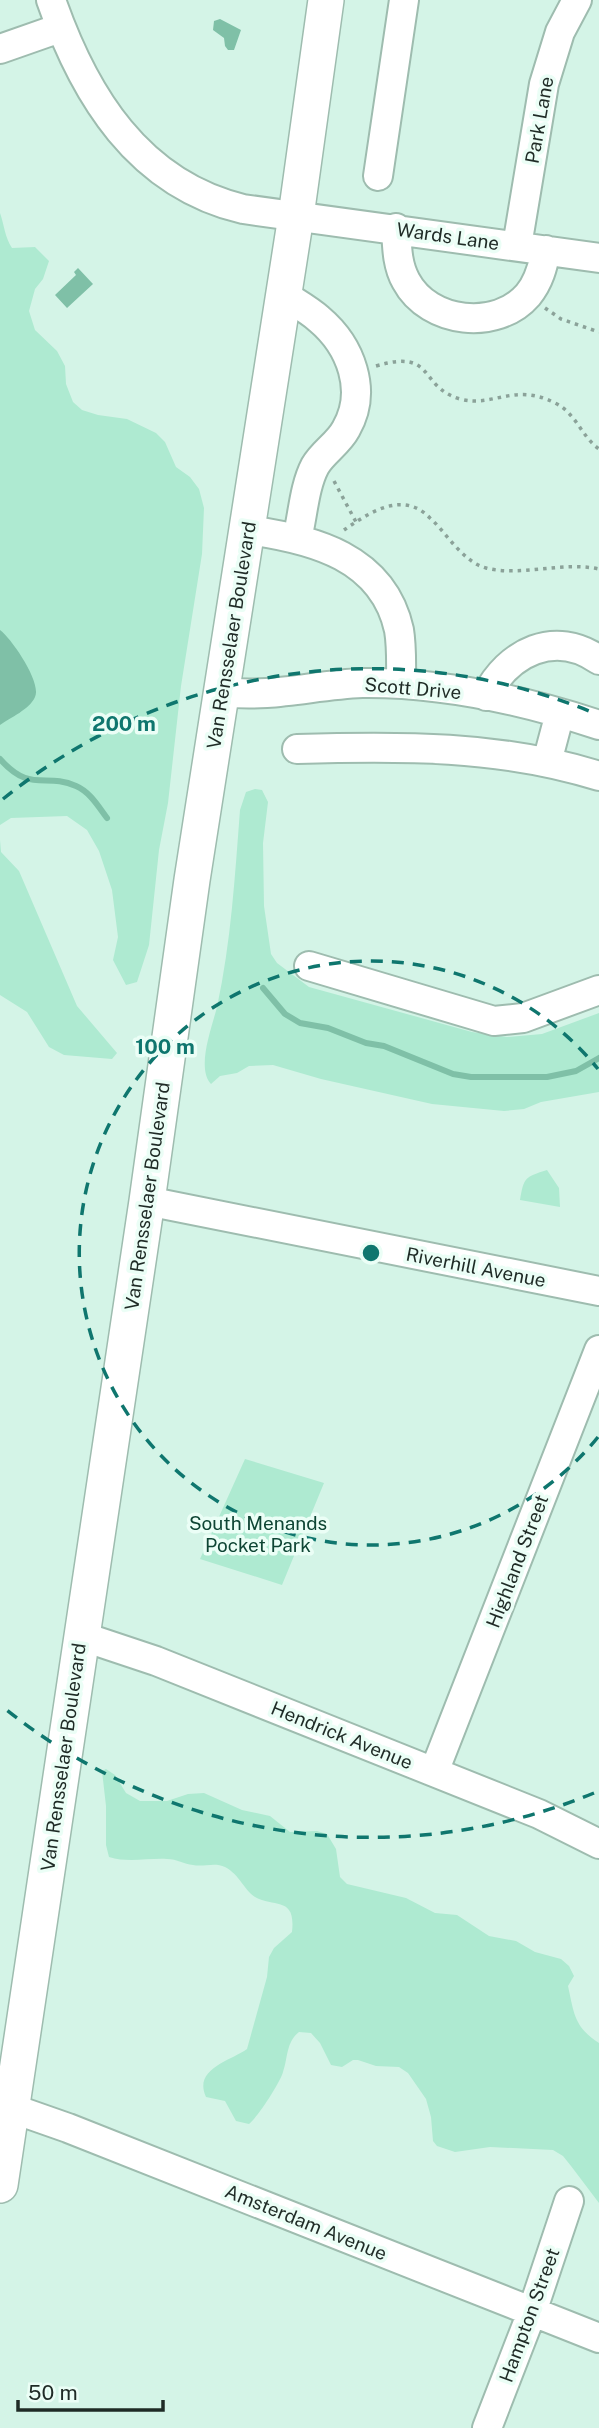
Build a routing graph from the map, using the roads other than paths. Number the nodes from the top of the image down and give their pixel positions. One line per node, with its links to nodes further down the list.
1 (51, 0): 5 (street, Wards Lane)
2 (326, 0): 8 (main road, Van Rensselaer Boulevard)
3 (404, 0): 7 (street)
4 (577, 0): 10 (street, Park Lane)
5 (60, 28): 6 (street); 8 (street, Wards Lane)
6 (0, 49)
7 (378, 176)
8 (296, 216): 9 (street, Wards Lane); 13 (main road, Van Rensselaer Boulevard)
9 (396, 228): 10 (street, Wards Lane); 11 (street)
10 (517, 246): 11 (street, Wards Lane)
11 (546, 250): 12 (street, Wards Lane)
12 (599, 258)
13 (284, 295): 14 (main road, Van Rensselaer Boulevard); 15 (street)
14 (248, 530): 15 (street); 18 (main road, Van Rensselaer Boulevard)
15 (297, 539): 17 (street)
16 (599, 660): 19 (street)
17 (401, 684): 18 (street, Scott Drive); 19 (street, Scott Drive)
18 (223, 692): 27 (main road, Van Rensselaer Boulevard)
19 (486, 696): 20 (street, Scott Drive)
20 (561, 713): 21 (street, Scott Drive); 23 (street)
21 (599, 725)
22 (297, 749): 23 (street)
23 (547, 762): 24 (street)
24 (599, 776)
25 (309, 966): 26 (street)
26 (599, 990)
27 (146, 1201): 28 (street, Riverhill Avenue); 30 (main road, Van Rensselaer Boulevard)
28 (599, 1291)
29 (599, 1350): 31 (street, Highland Street)
30 (81, 1636): 31 (street, Hendrick Avenue); 33 (main road, Van Rensselaer Boulevard)
31 (434, 1772): 32 (street, Hendrick Avenue)
32 (599, 1844)
33 (11, 2108): 34 (main road, Van Rensselaer Boulevard); 36 (street, Amsterdam Avenue)
34 (0, 2185)
35 (569, 2201): 36 (street, Hampton Street)
36 (532, 2312): 37 (street, Amsterdam Avenue); 38 (street, Hampton Street)
37 (599, 2339)
38 (486, 2428)

